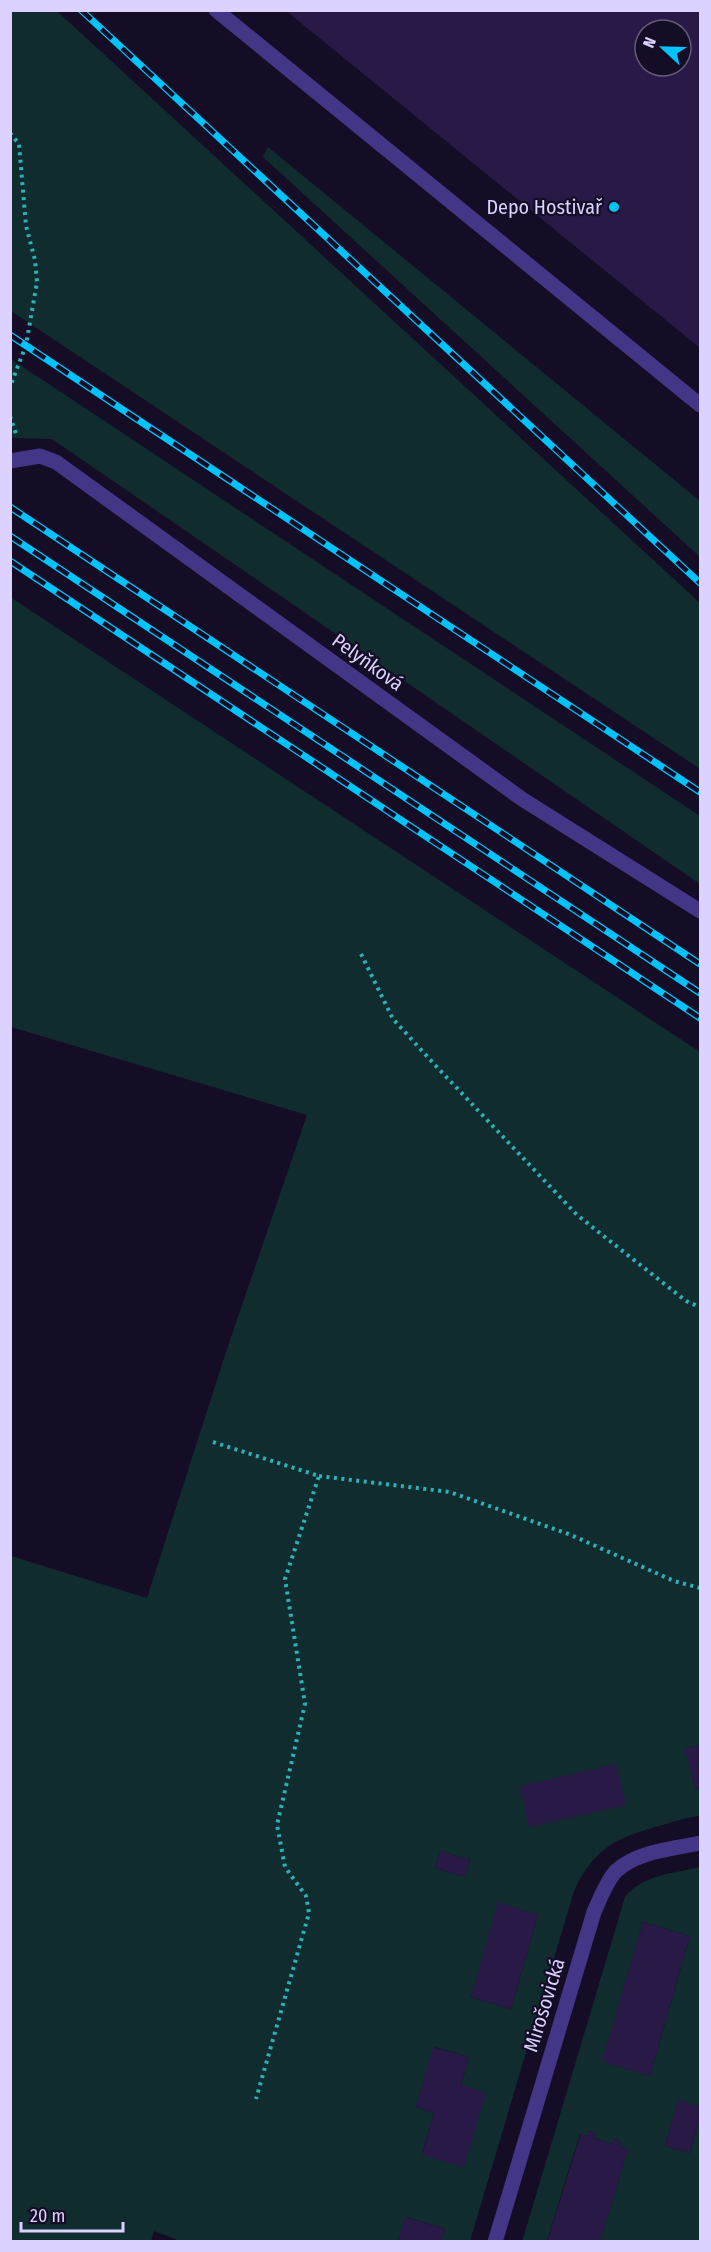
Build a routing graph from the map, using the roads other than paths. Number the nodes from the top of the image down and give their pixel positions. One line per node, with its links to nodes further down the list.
1 (216, 10): 2 (street)
2 (700, 405)
3 (17, 460): 4 (street, Pelyňková)
4 (700, 911)
5 (700, 1843): 6 (street, Mirošovická)
6 (495, 2241)

